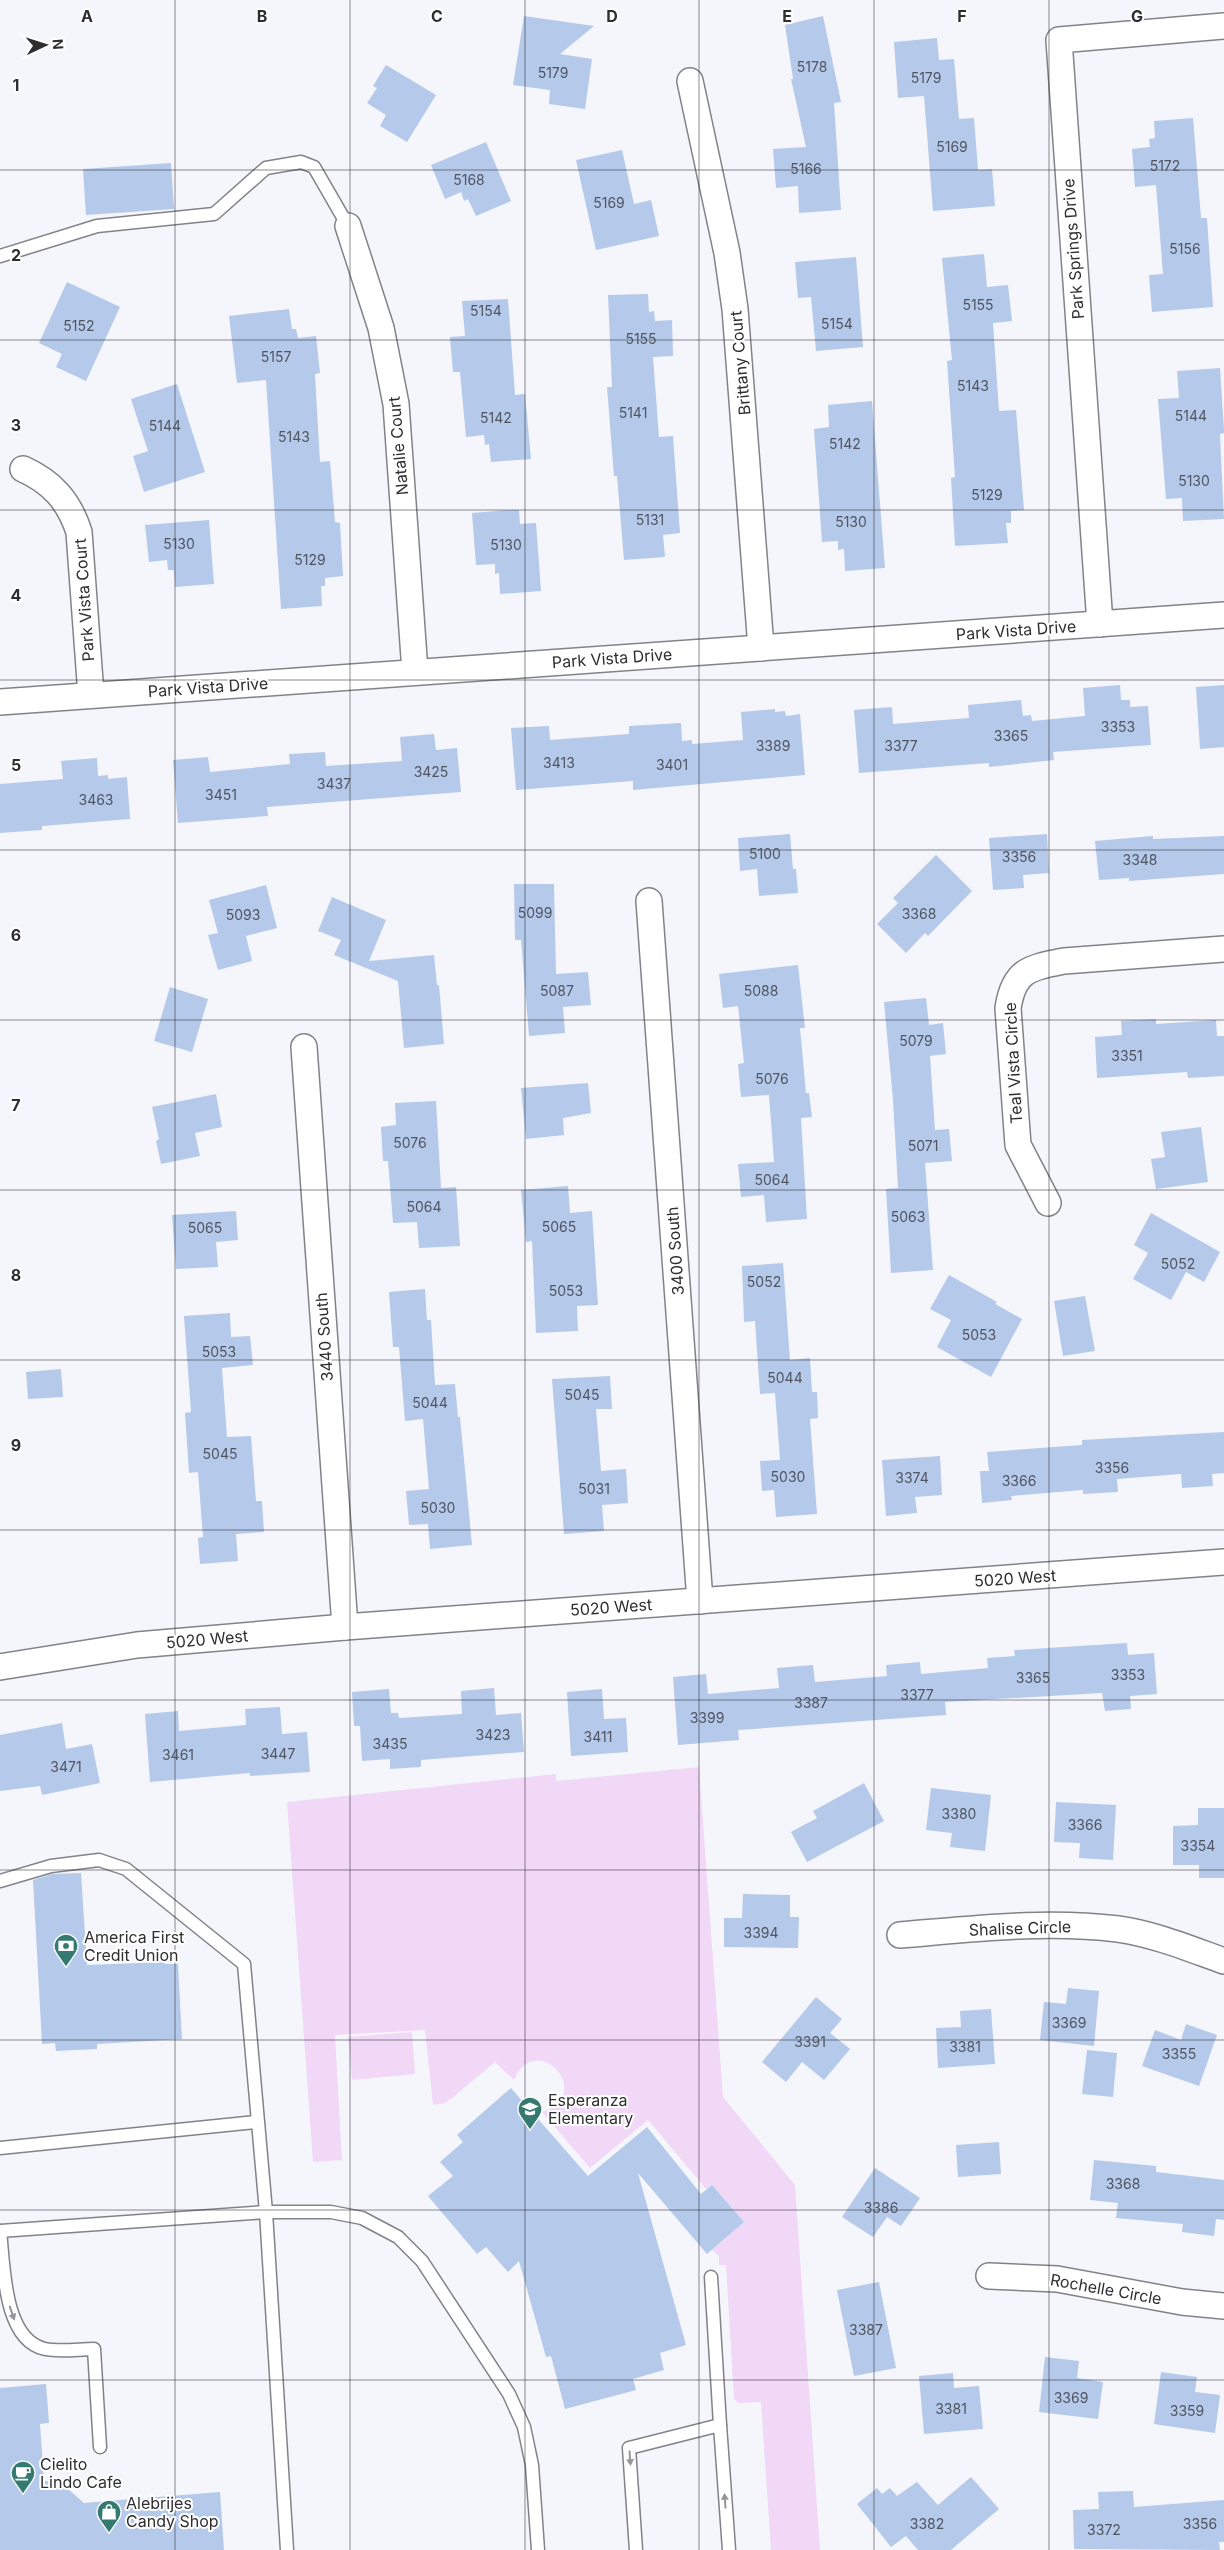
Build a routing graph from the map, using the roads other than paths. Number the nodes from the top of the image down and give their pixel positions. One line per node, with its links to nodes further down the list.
1 (1224, 26): 7 (street, Park Springs Drive)
2 (690, 82): 8 (street, Brittany Court)
3 (348, 226): 4 (lane); 9 (street, Natalie Court)
4 (0, 256)
5 (23, 469): 10 (street, Park Vista Court)
6 (1224, 615): 7 (street, Park Vista Drive)
7 (1100, 624): 8 (street, Park Vista Drive)
8 (761, 648): 9 (street, Park Vista Drive)
9 (415, 672): 10 (street, Park Vista Drive)
10 (91, 695): 11 (street, Park Vista Drive)
11 (0, 702)
12 (650, 902): 17 (street, 3400 South)
13 (1224, 949): 15 (street, Teal Vista Circle)
14 (304, 1047): 18 (street, 3440 South)
15 (1048, 1203)
16 (1224, 1562): 17 (street, 5020 West)
17 (700, 1601): 18 (street, 5020 West)
18 (345, 1627): 19 (street, 5020 West)
19 (0, 1667)
20 (0, 1881): 23 (lane)
21 (900, 1935): 22 (street, Shalise Circle)
22 (1224, 1961)
23 (256, 2122): 24 (lane); 25 (lane)
24 (0, 2148)
25 (266, 2212): 26 (lane); 32 (lane); 33 (lane)
26 (0, 2231): 31 (lane, one-way to 31)
27 (989, 2276): 29 (street, Rochelle Circle)
28 (711, 2277): 30 (lane)
29 (1224, 2306)
30 (720, 2425): 34 (lane, one-way to 34); 35 (lane, one-way to 30)
31 (100, 2447)
32 (288, 2550)
33 (538, 2550)
34 (636, 2550)
35 (729, 2550)

